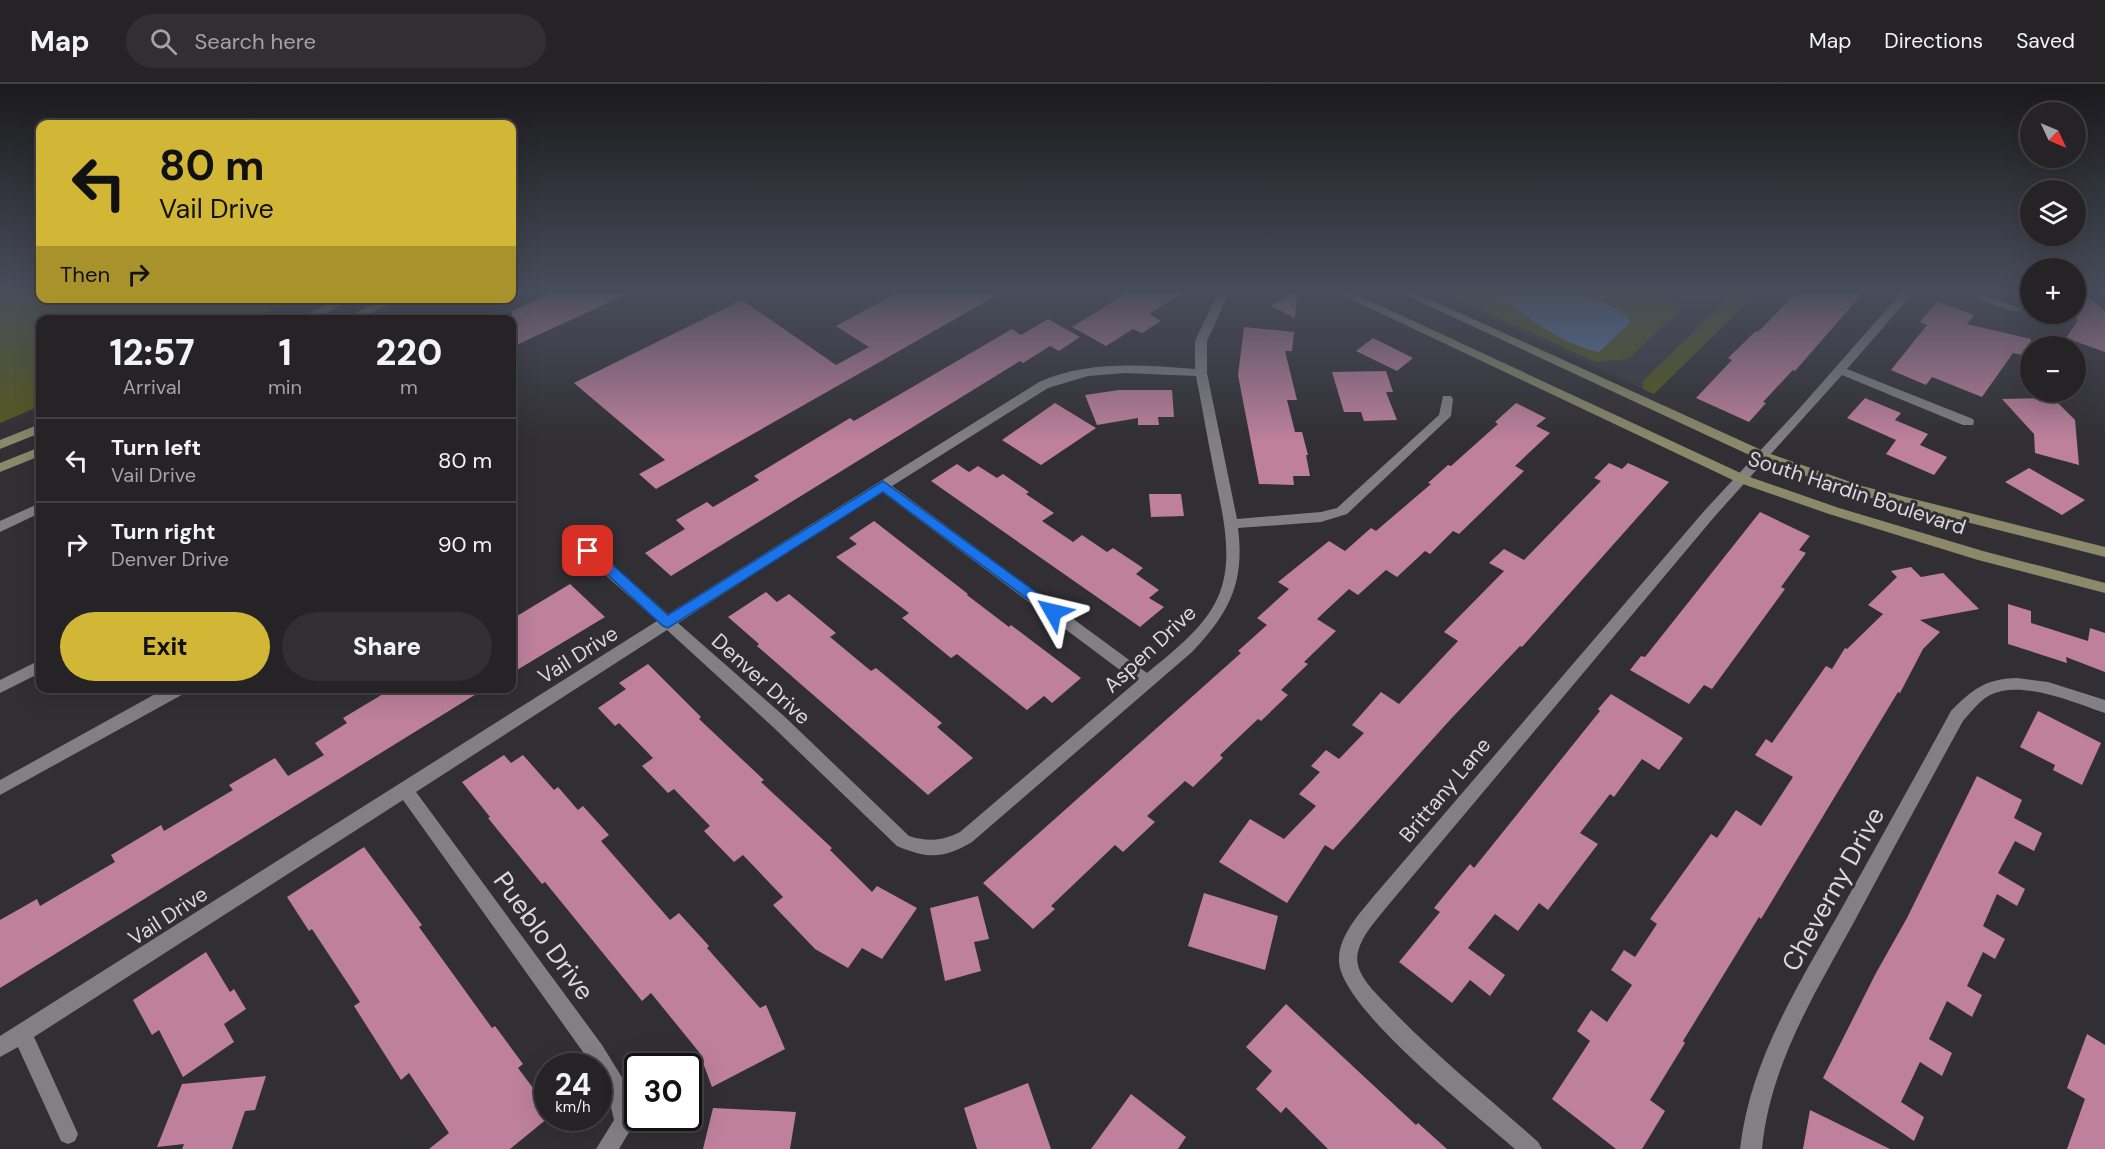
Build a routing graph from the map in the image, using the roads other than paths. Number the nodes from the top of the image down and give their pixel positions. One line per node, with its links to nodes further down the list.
1 (1202, 343): 6 (street, Aspen Drive)
2 (1450, 343): 14 (main road, South Hardin Boulevard)
3 (1516, 343): 12 (main road, South Hardin Boulevard)
4 (1863, 343): 5 (street, Brittany Lane)
5 (1839, 370): 8 (street); 12 (street, Brittany Lane)
6 (1202, 373): 15 (street, Vail Drive); 17 (street, Aspen Drive)
7 (1447, 399): 17 (street)
8 (1968, 422)
9 (36, 430): 10 (main road)
10 (0, 445)
11 (36, 453): 13 (main road)
12 (1764, 456): 14 (street, Brittany Lane); 20 (main road, South Hardin Boulevard)
13 (0, 468)
14 (1742, 479): 21 (main road, South Hardin Boulevard); 35 (street, Brittany Lane)
15 (883, 486): 22 (street, Vail Drive); 24 (street)
16 (36, 510): 18 (street)
17 (1231, 524): 24 (street, Aspen Drive)
18 (0, 527)
19 (588, 551): 22 (street, Denver Drive)
20 (2105, 552)
21 (2105, 588)
22 (668, 622): 29 (street, Vail Drive); 30 (street, Denver Drive)
23 (36, 668): 25 (street)
24 (1148, 682): 30 (street, Aspen Drive)
25 (0, 687)
26 (171, 693): 28 (street)
27 (2105, 707): 36 (street, Cheverny Drive)
28 (0, 788)
29 (405, 790): 31 (street, Vail Drive); 34 (street, Pueblo Drive)
30 (903, 841)
31 (22, 1033): 32 (street, Vail Drive); 33 (street)
32 (0, 1047)
33 (68, 1134)
34 (607, 1149)
35 (1532, 1149)
36 (1751, 1149)

